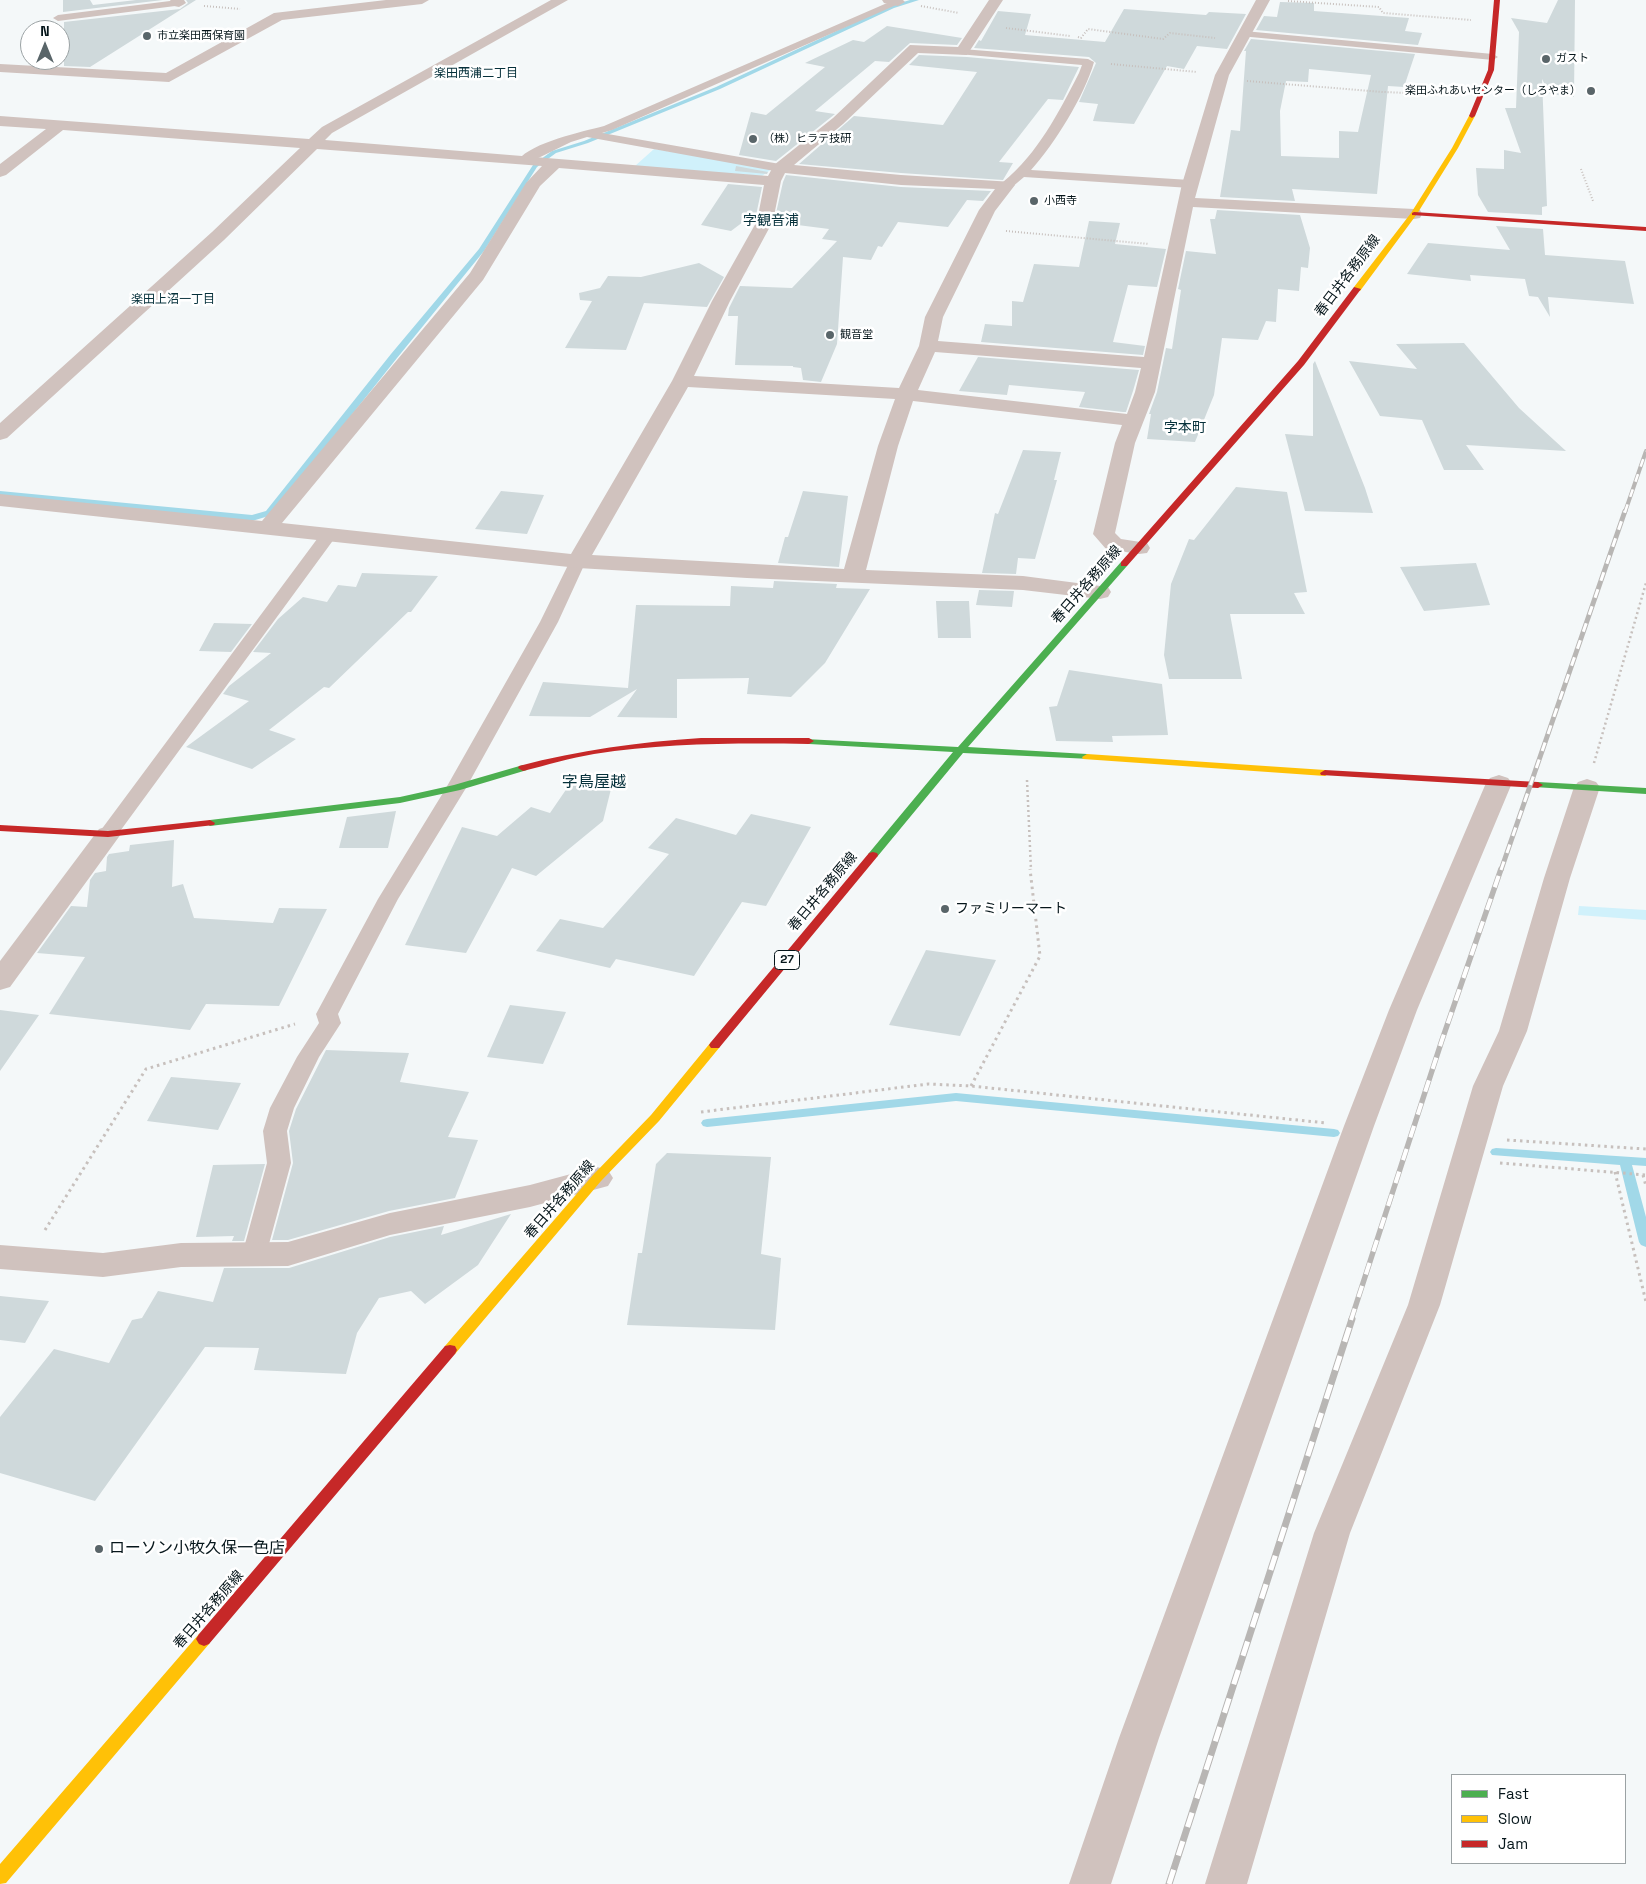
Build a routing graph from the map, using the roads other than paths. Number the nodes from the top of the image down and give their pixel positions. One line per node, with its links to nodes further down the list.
1 (422, 0): 12 (street)
2 (560, 0): 16 (street)
3 (996, 0): 10 (street)
4 (1263, 0): 9 (street)
5 (1497, 0): 11 (main road, 春日井各務原線 / 27)
6 (893, 1): 15 (lane)
7 (178, 2): 8 (lane)
8 (58, 18)
9 (1242, 37): 11 (lane); 23 (street)
10 (962, 52): 20 (lane); 21 (street)
11 (1492, 57): 24 (main road, 春日井各務原線 / 27)
12 (0, 68)
13 (0, 121): 14 (street)
14 (60, 126): 16 (street); 19 (street)
15 (588, 135): 17 (lane); 21 (lane)
16 (315, 144): 17 (street); 31 (street)
17 (524, 160): 18 (street)
18 (555, 163): 21 (street); 33 (street)
19 (0, 172)
20 (1022, 173): 22 (lane); 23 (lane)
21 (777, 174): 22 (street); 28 (street)
22 (1007, 185): 26 (street)
23 (1188, 193): 24 (street); 27 (street)
24 (1414, 214): 25 (main road); 35 (main road, 春日井各務原線 / 27)
25 (1646, 229)
26 (928, 346): 27 (street); 29 (street)
27 (1152, 363): 30 (street)
28 (682, 381): 29 (street); 36 (street)
29 (906, 394): 30 (street); 37 (street)
30 (1132, 420): 35 (street)
31 (0, 434)
32 (0, 500): 33 (street)
33 (268, 527): 34 (street)
34 (329, 535): 36 (street); 45 (lane)
35 (1139, 548): 38 (main road, 春日井各務原線 / 27)
36 (578, 561): 37 (street); 42 (lane)
37 (852, 576): 38 (street)
38 (1100, 592): 39 (main road, 春日井各務原線 / 27)
39 (960, 750): 40 (main road); 42 (main road); 47 (main road, 春日井各務原線 / 27)
40 (1499, 782): 41 (main road); 51 (street)
41 (1587, 787): 43 (main road); 52 (street)
42 (456, 788): 45 (main road); 48 (lane)
43 (1646, 790)
44 (0, 828): 45 (main road)
45 (108, 834): 46 (street)
46 (0, 980)
47 (597, 1178): 48 (street); 50 (main road, 春日井各務原線 / 27)
48 (254, 1256): 49 (street)
49 (13, 1258)
50 (0, 1877)
51 (1090, 1884)
52 (1226, 1884)

